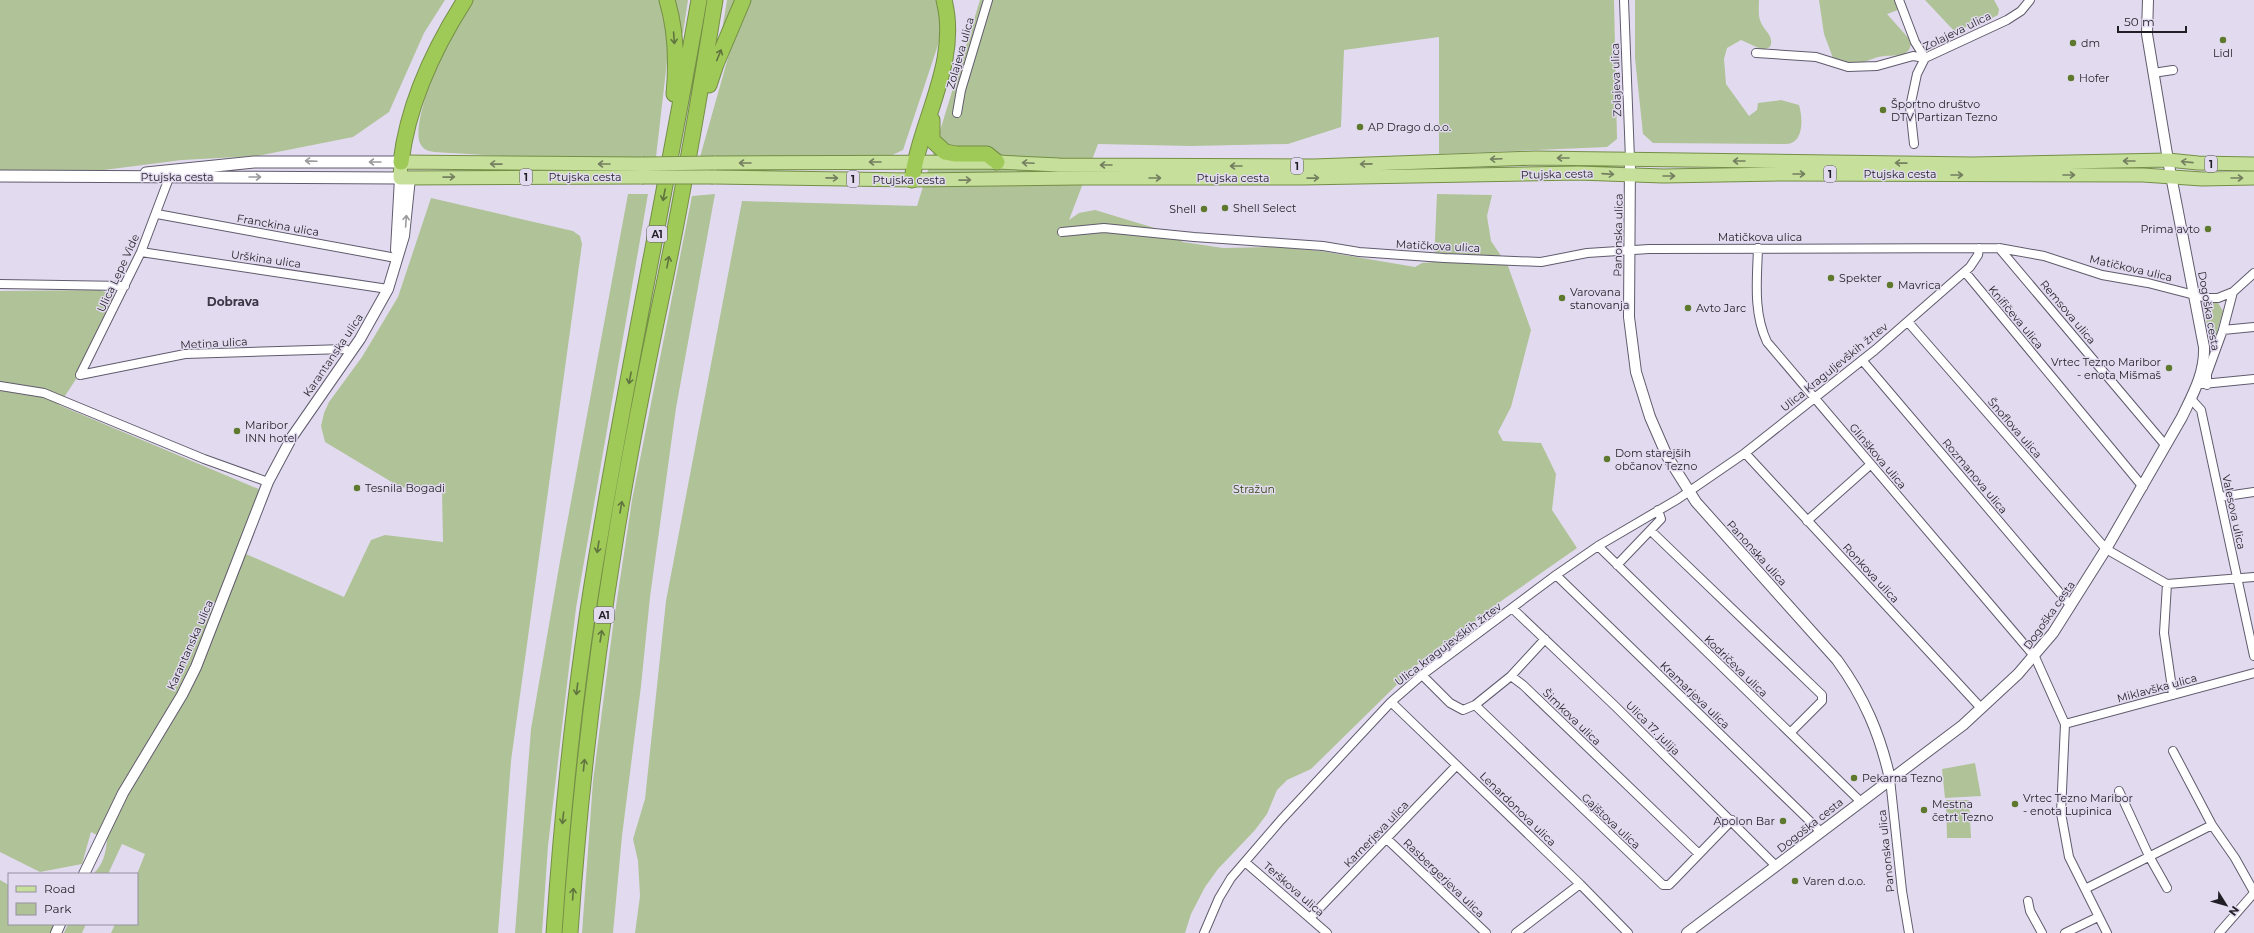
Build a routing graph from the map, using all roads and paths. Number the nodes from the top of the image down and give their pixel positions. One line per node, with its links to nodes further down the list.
1 (465, 0): 25 (highway)
2 (667, 0): 18 (highway, one-way to 18)
3 (699, 0): 18 (highway, A1)
4 (715, 0): 19 (highway, A1)
5 (743, 0): 19 (highway, one-way to 5)
6 (944, 0): 16 (highway)
7 (988, 0): 17 (street, Zolajeva ulica)
8 (1624, 0): 21 (street, Zolajeva ulica)
9 (1899, 0): 13 (street)
10 (2030, 0): 13 (street, Zolajeva ulica)
11 (2148, 0): 15 (street)
12 (1756, 53): 13 (street)
13 (1925, 58): 20 (street, Zolajeva ulica)
14 (2173, 70): 15 (street)
15 (2153, 73): 22 (street)
16 (934, 101): 23 (highway); 24 (highway)
17 (957, 114)
18 (677, 129): 115 (highway, A1, one-way to 115)
19 (693, 131): 116 (highway, A1, one-way to 19)
20 (1914, 144)
21 (1630, 159): 22 (main road, Ptujska cesta / 1, one-way to 21); 24 (main road, Ptujska cesta / 1, one-way to 24); 28 (street)
22 (2168, 160): 26 (main road, Ptujska cesta / 1, one-way to 22); 31 (street)
23 (914, 162): 24 (main road, Ptujska cesta / 1); 27 (main road, Ptujska cesta / 1, one-way to 27, bridge); 35 (highway)
24 (997, 162)
25 (406, 163): 27 (main road, Ptujska cesta / 1, one-way to 25); 30 (main road, Ptujska cesta, one-way to 30); 33 (main road)
26 (2254, 164)
27 (642, 170): 33 (main road, Ptujska cesta / 1, one-way to 27); 35 (main road, Ptujska cesta / 1, one-way to 35, bridge)
28 (1630, 175): 31 (main road, Ptujska cesta / 1, one-way to 31); 35 (main road, Ptujska cesta / 1, one-way to 28); 41 (street, Panonska ulica)
29 (0, 176): 30 (main road)
30 (130, 176): 32 (main road, Ptujska cesta)
31 (2170, 176): 34 (main road, Ptujska cesta / 1, one-way to 34); 50 (street, Dogoška cesta)
32 (169, 178): 33 (main road, Ptujska cesta, one-way to 33); 36 (street, Ulica Lepe Vide)
33 (405, 178): 43 (street, Karantanska ulica)
34 (2254, 178)
35 (912, 180)
36 (157, 214): 42 (street, Ulica Lepe Vide); 43 (street, Franckina ulica)
37 (1062, 232): 41 (street, Matičkova ulica)
38 (1758, 248): 39 (street, Matičkova ulica); 41 (street, Matičkova ulica); 60 (street, Glinškova ulica)
39 (1979, 248): 40 (street, Matičkova ulica); 44 (street, Ulica Kraguljevških žrtev)
40 (1999, 248): 50 (street, Matičkova ulica); 62 (street, Remsova ulica)
41 (1630, 251): 67 (street, Panonska ulica)
42 (141, 252): 47 (street, Ulica Lepe Vide); 48 (street, Urškina ulica)
43 (396, 258): 48 (street, Karantanska ulica)
44 (1965, 272): 51 (street, Ulica Kraguljevških žrtev); 66 (street, Knifičeva ulica)
45 (2254, 273): 49 (street)
46 (0, 284): 47 (street)
47 (125, 286): 56 (street, Ulica Lepe Vide)
48 (388, 288): 54 (street, Karantanska ulica)
49 (2232, 292): 50 (street, Matičkova ulica); 53 (street)
50 (2194, 294): 58 (street, Dogoška cesta)
51 (1908, 322): 55 (street, Ulica Kraguljevških žrtev); 74 (street, Šnoflova ulica)
52 (2254, 327): 53 (street)
53 (2224, 330): 58 (street)
54 (351, 353): 56 (street, Metina ulica); 65 (street, Karantanska ulica)
55 (1862, 360): 60 (street, Ulica Kraguljevških žrtev); 80 (street, Rozmanova ulica)
56 (80, 375)
57 (2254, 379): 58 (street)
58 (2203, 384): 61 (street, Dogoška cesta)
59 (0, 386): 65 (street)
60 (1815, 398): 63 (street, Ulica Kraguljevških žrtev); 64 (street, Glinškova ulica)
61 (2191, 399): 62 (street, Dogoška cesta); 69 (street, Valesova ulica)
62 (2166, 446): 66 (street, Dogoška cesta)
63 (1744, 453): 67 (street, Ulica Kraguljevških žrtev); 71 (street, Ronkova ulica)
64 (1870, 465): 71 (street); 84 (street, Glinškova ulica)
65 (268, 482): 107 (street, Karantanska ulica)
66 (2143, 487): 74 (street, Dogoška cesta)
67 (1689, 491): 70 (street, Ulica kragujevških žrtev); 96 (street, Panonska ulica)
68 (2254, 492): 69 (street)
69 (2220, 497): 78 (street, Valesova ulica)
70 (1658, 510): 72 (street); 73 (street, Ulica kragujevških žrtev)
71 (1807, 521): 91 (street, Ronkova ulica)
72 (1651, 531): 75 (street); 93 (street)
73 (1598, 546): 75 (street, Kodričeva ulica); 76 (street, Ulica kragujevških žrtev)
74 (2106, 549): 79 (street, Šnoflova ulica); 80 (street, Dogoška cesta)
75 (1617, 565): 93 (street, Kodričeva ulica)
76 (1556, 575): 81 (street, Ulica kragujevških žrtev); 101 (street, Kramarjeva ulica)
77 (2254, 577): 78 (street)
78 (2236, 579): 79 (street); 83 (street, Valesova ulica)
79 (2167, 584): 88 (street)
80 (2071, 606): 84 (street, Dogoška cesta)
81 (1513, 608): 82 (street, Ulica 17. julija); 86 (street, Ulica kragujevških žrtev)
82 (1546, 639): 87 (street); 99 (street, Ulica 17. julija)
83 (2254, 656)
84 (2034, 657): 91 (street, Dogoška cesta); 92 (street, Glinškova ulica)
85 (2254, 673): 88 (street, Miklavška ulica)
86 (1422, 675): 89 (street, Ulica kragujevških žrtev); 90 (street)
87 (1510, 676): 90 (street); 103 (street, Šimkova ulica)
88 (2173, 695): 92 (street, Miklavška ulica)
89 (1391, 702): 95 (street, Lenardonova ulica); 105 (street, Ulica kragujevških žrtev)
90 (1475, 705): 103 (street, Gajštova ulica)
91 (1981, 708): 96 (street, Dogoška cesta)
92 (2065, 724): 110 (street)
93 (1790, 733): 98 (street, Kodričeva ulica)
94 (2173, 752): 100 (street)
95 (1456, 766): 102 (street, Karnerjeva ulica); 108 (street, Lenardonova ulica)
96 (1890, 779): 98 (street, Dogoška cesta); 123 (street, Panonska ulica)
97 (2119, 791): 104 (street)
98 (1860, 801): 101 (street, Dogoška cesta)
99 (1732, 820): 103 (street, Gajštova ulica); 106 (street, Ulica 17. julija)
100 (2212, 825): 104 (street); 111 (street)
101 (1820, 831): 106 (street, Dogoška cesta)
102 (1387, 839): 114 (street, Karnerjeva ulica); 119 (street, Rasbergerjeva ulica)
103 (1699, 854)
104 (2149, 856): 109 (street); 110 (street)
105 (1245, 862): 114 (street, Terškova ulica); 117 (street, Ulica kragujevških žrtev)
106 (1776, 866): 122 (street, Dogoška cesta)
107 (84, 873)
108 (1580, 884): 120 (street); 121 (street, Lenardonova ulica)
109 (2167, 888)
110 (2085, 889): 113 (street)
111 (2254, 892): 127 (street)
112 (2028, 901): 124 (street)
113 (2098, 917): 125 (street); 126 (street)
114 (1310, 918): 118 (street, Terškova ulica)
115 (554, 933)
116 (570, 933)
117 (1204, 933)
118 (1327, 933)
119 (1486, 933)
120 (1516, 933)
121 (1628, 933)
122 (1687, 933)
123 (1909, 933)
124 (2042, 933)
125 (2065, 933)
126 (2107, 933)
127 (2218, 933)

